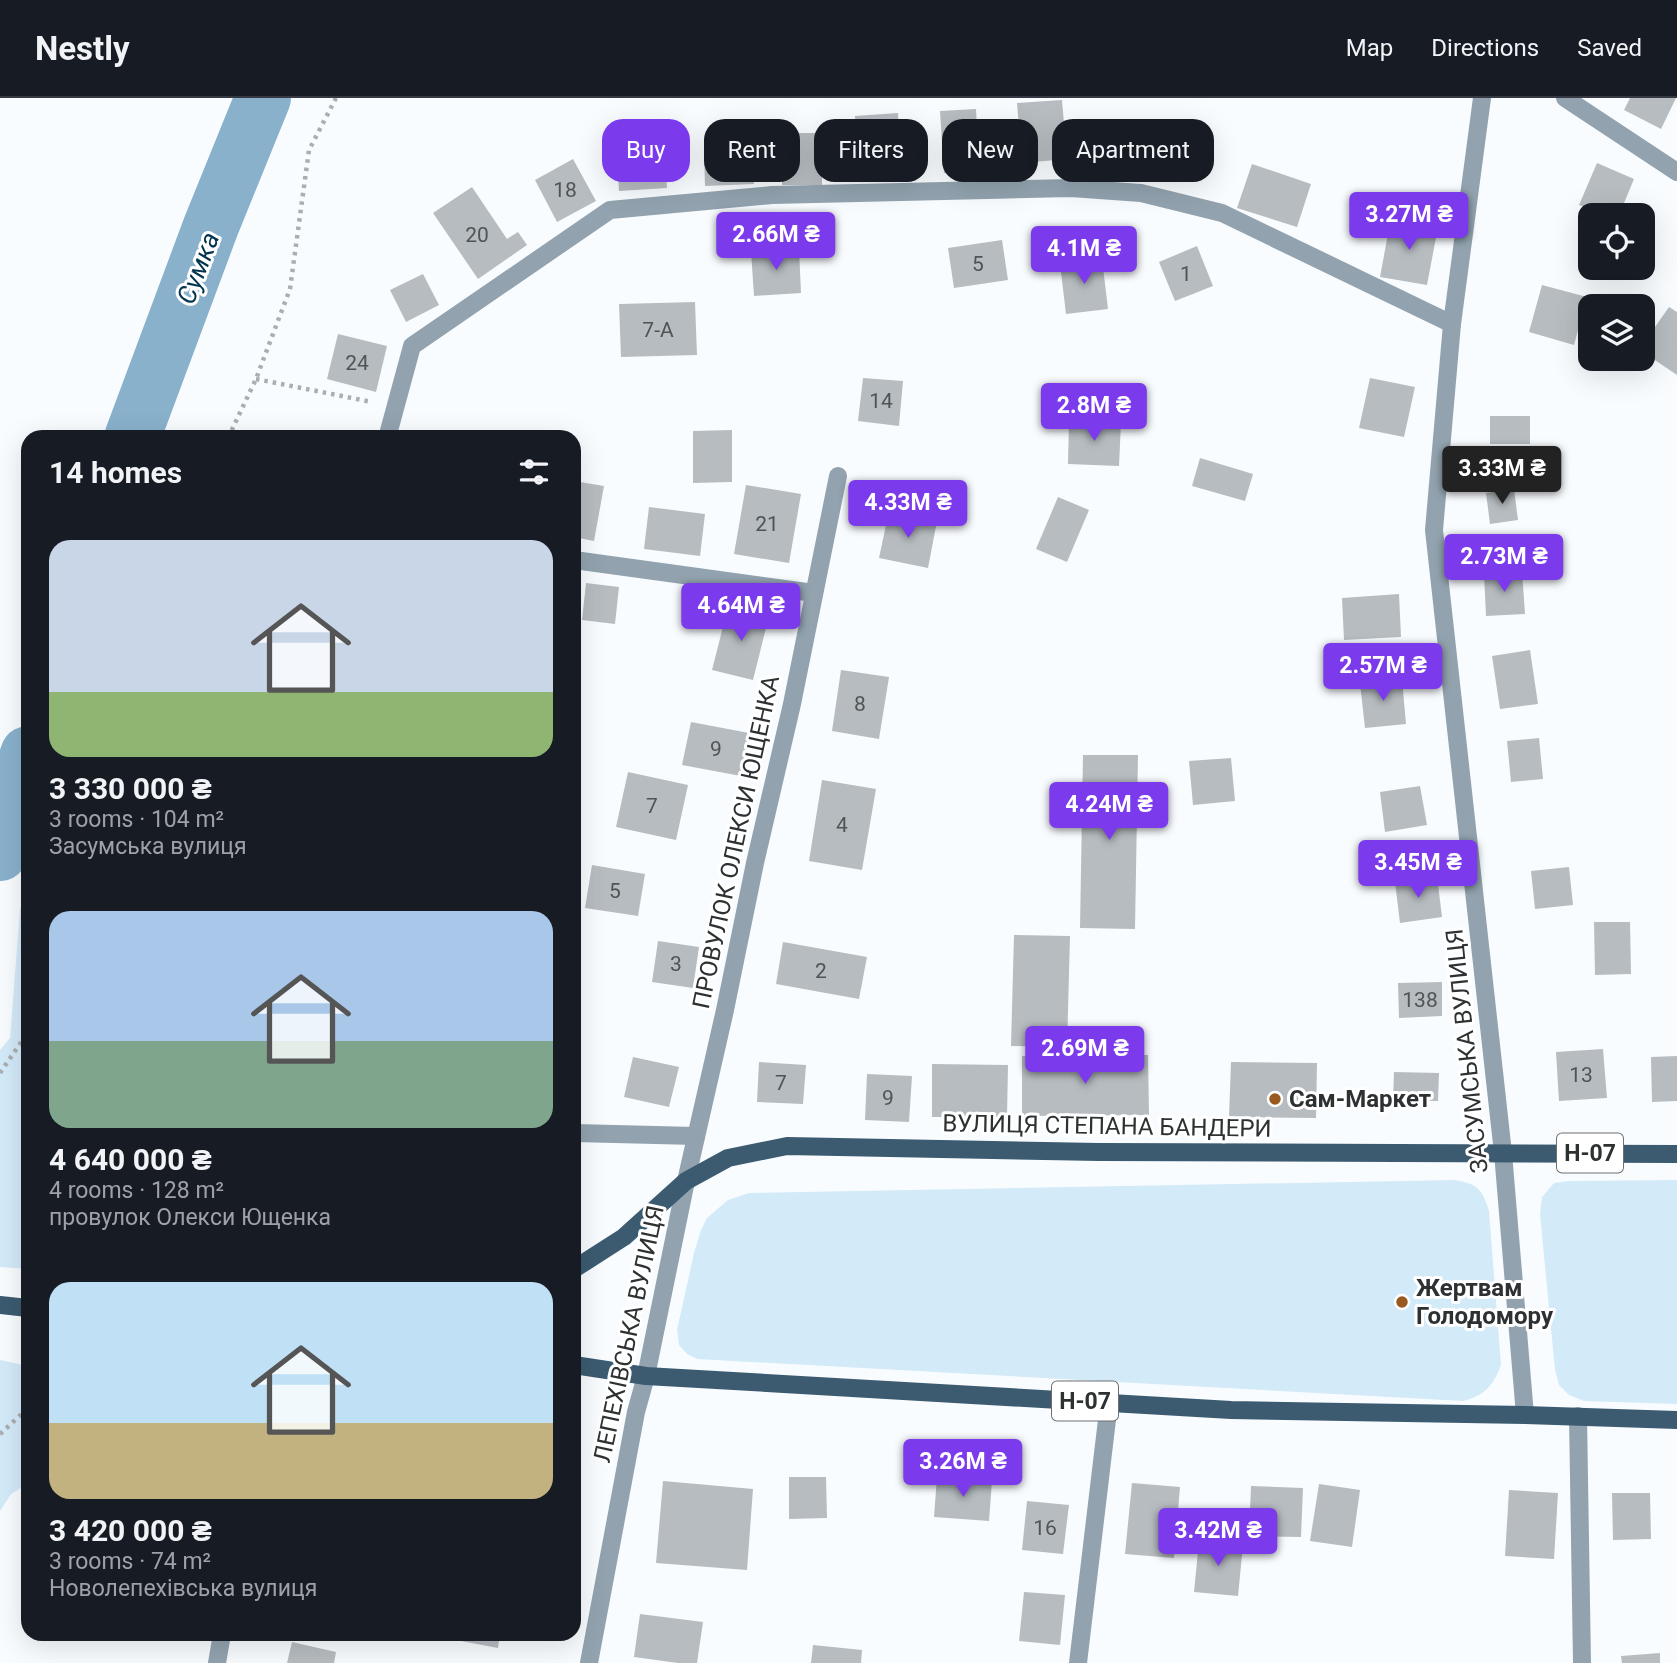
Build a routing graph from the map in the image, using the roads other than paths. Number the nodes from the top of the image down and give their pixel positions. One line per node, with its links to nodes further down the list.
1 (1482, 98): 4 (street, ЗАСУМСЬКА ВУЛИЦЯ)
2 (1565, 98): 3 (street)
3 (1677, 172)
4 (1452, 324): 5 (street); 11 (street, ЗАСУМСЬКА ВУЛИЦЯ)
5 (389, 430)
6 (838, 476): 8 (street, ПРОВУЛОК ОЛЕКСИ ЮЩЕНКА)
7 (581, 562): 8 (street)
8 (814, 593): 10 (street, ПРОВУЛОК ОЛЕКСИ ЮЩЕНКА)
9 (581, 1133): 10 (street)
10 (696, 1136): 13 (street, ПРОВУЛОК ОЛЕКСИ ЮЩЕНКА)
11 (1503, 1153): 12 (main road, ВУЛИЦЯ СТЕПАНА БАНДЕРИ / Н-07); 13 (main road, ВУЛИЦЯ СТЕПАНА БАНДЕРИ / Н-07); 20 (street, ЗАСУМСЬКА ВУЛИЦЯ)
12 (1677, 1154)
13 (686, 1181): 14 (main road, ВУЛИЦЯ СТЕПАНА БАНДЕРИ / Н-07); 18 (street, ЛЕПЕХІВСЬКА ВУЛИЦЯ)
14 (581, 1265)
15 (0, 1305): 16 (main road)
16 (21, 1307)
17 (581, 1366): 18 (main road, Н-07)
18 (646, 1376): 19 (main road, Н-07); 25 (street, ЛЕПЕХІВСЬКА ВУЛИЦЯ)
19 (1108, 1403): 20 (main road, Н-07); 26 (street)
20 (1525, 1415): 21 (main road, Н-07)
21 (1578, 1416): 22 (main road, Н-07); 27 (street)
22 (1677, 1420)
23 (221, 1641): 24 (street)
24 (217, 1663)
25 (589, 1663)
26 (1078, 1663)
27 (1582, 1663)

